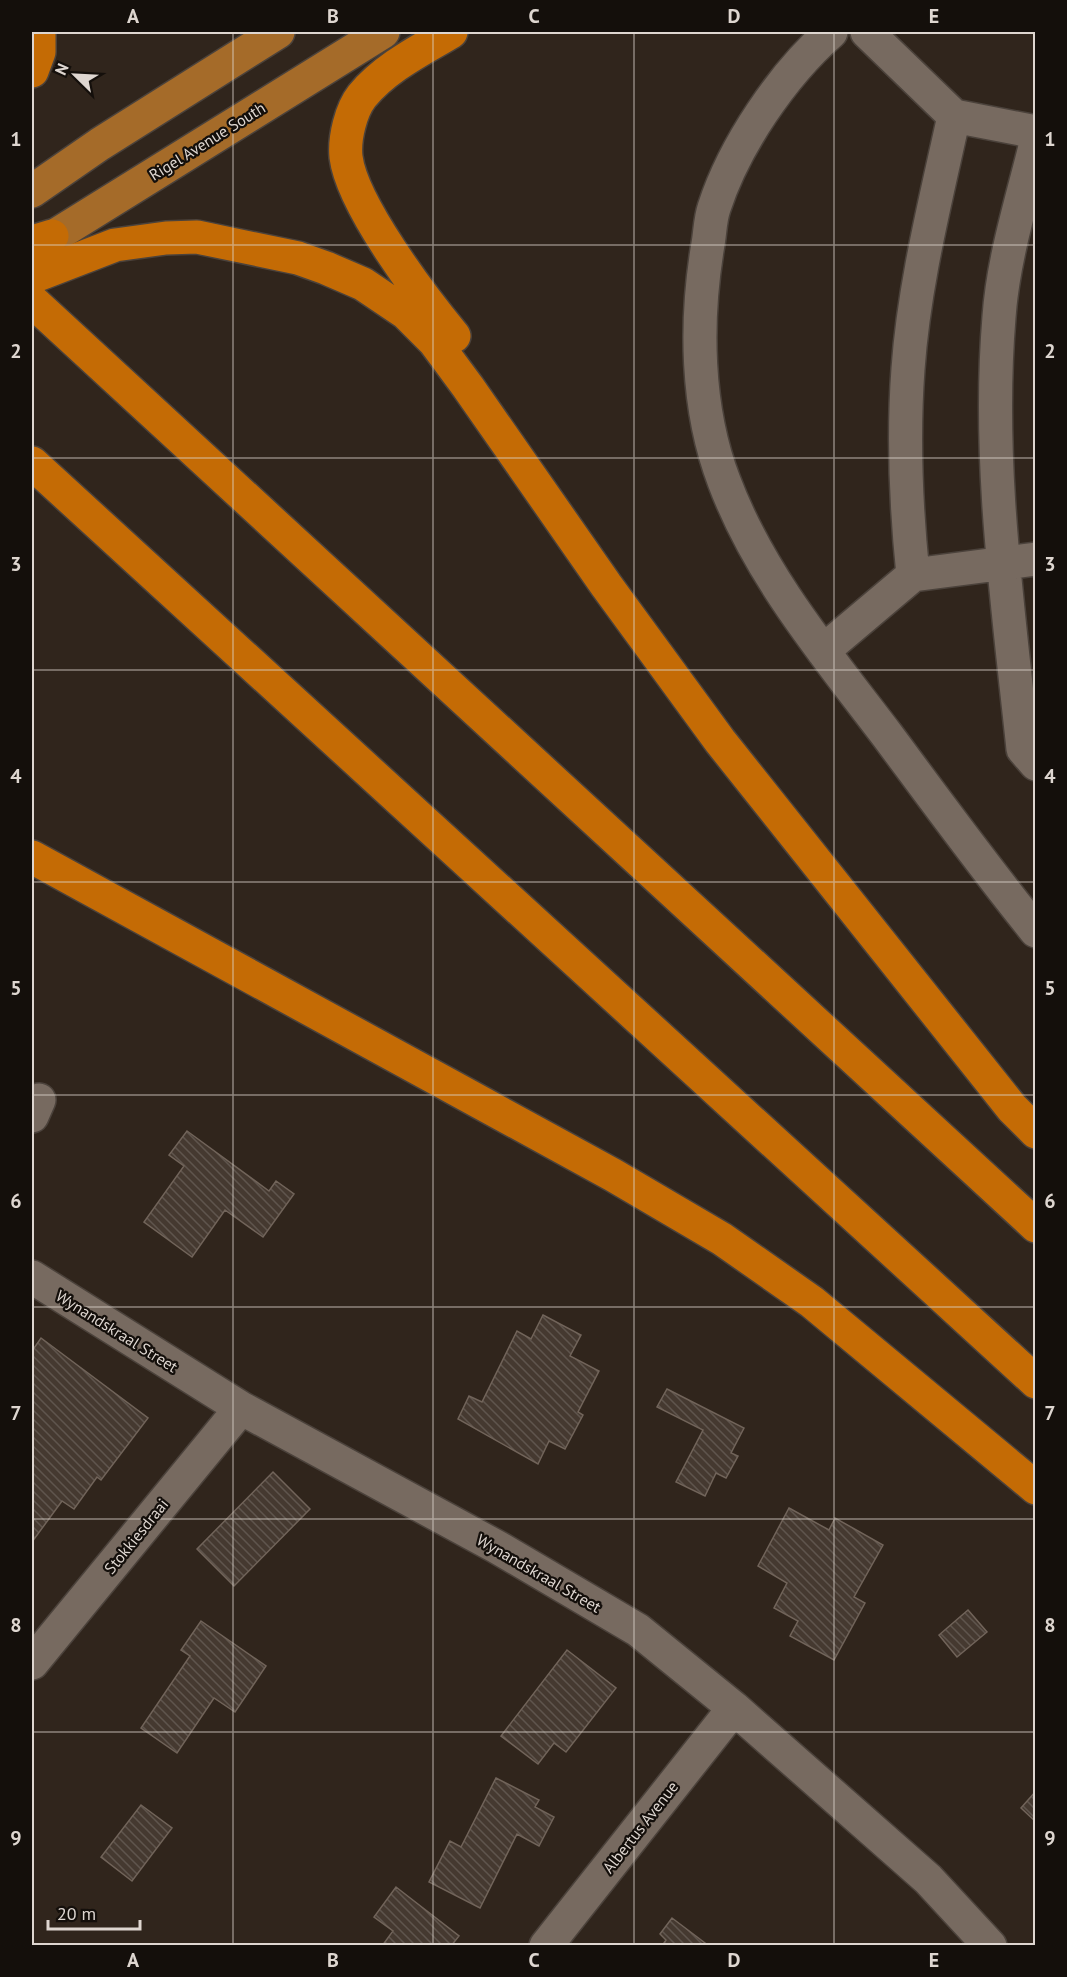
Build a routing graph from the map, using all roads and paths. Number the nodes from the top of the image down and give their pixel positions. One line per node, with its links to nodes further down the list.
1 (39, 32): 7 (highway)
2 (278, 32): 11 (main road)
3 (383, 32): 12 (main road, Rigel Avenue South)
4 (451, 32): 19 (highway)
5 (831, 32): 20 (street)
6 (867, 32): 8 (street)
7 (32, 72)
8 (954, 116): 9 (street); 18 (street)
9 (1035, 132)
10 (1035, 143): 17 (street)
11 (32, 191)
12 (38, 243)
13 (32, 277): 19 (highway)
14 (32, 301): 27 (highway)
15 (32, 463): 29 (highway)
16 (1035, 559): 17 (street)
17 (1003, 565): 18 (street); 21 (street)
18 (914, 575): 20 (street)
19 (606, 585): 26 (highway)
20 (823, 651): 24 (street)
21 (1035, 764)
22 (32, 857): 25 (highway)
23 (32, 877): 25 (highway)
24 (1035, 931)
25 (327, 1018): 31 (highway)
26 (1035, 1132)
27 (1035, 1226)
28 (32, 1277): 30 (street, Wynandskraal Street)
29 (1035, 1382)
30 (241, 1408): 32 (street, Stokkiesdraai); 33 (street, Wynandskraal Street)
31 (1035, 1488)
32 (32, 1663)
33 (734, 1708): 34 (street, Albertus Avenue); 35 (street, Wynandskraal Street)
34 (546, 1946)
35 (990, 1946)

